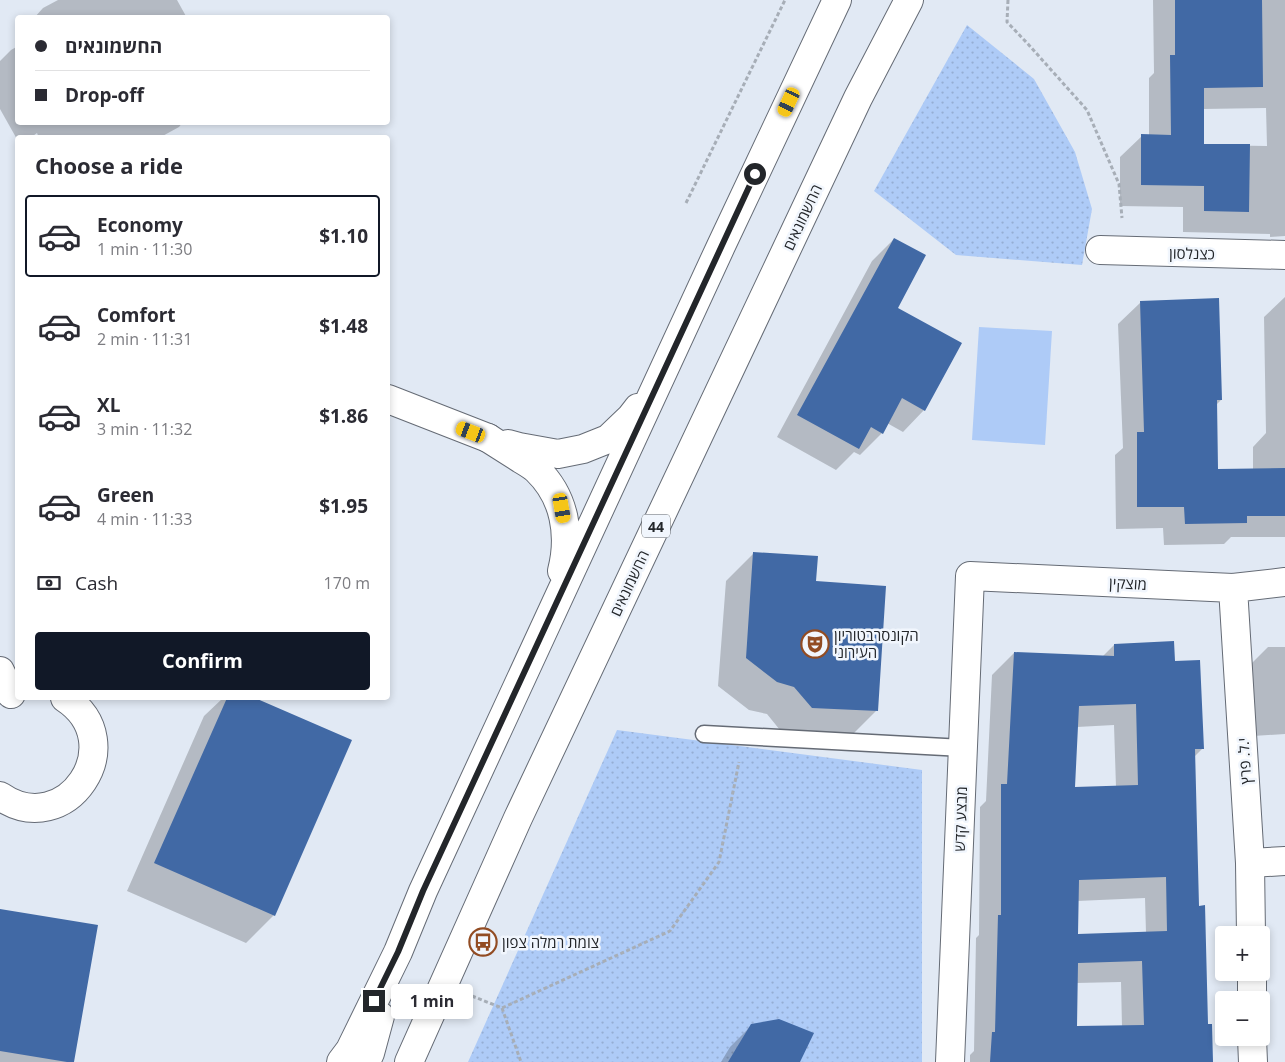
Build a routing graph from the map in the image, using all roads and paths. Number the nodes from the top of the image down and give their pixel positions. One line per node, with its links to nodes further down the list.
1 (785, 0): 5 (path)
2 (837, 0): 8 (main road)
3 (909, 0): 24 (main road, החשמונאים / 44)
4 (1008, 0): 6 (path)
5 (686, 203)
6 (1112, 251): 7 (main road, כצנלסון)
7 (1285, 255)
8 (660, 378): 10 (main road); 14 (main road)
9 (390, 400): 10 (main road)
10 (488, 438): 14 (main road)
11 (970, 576): 13 (main road, מוצקין); 18 (main road, מבצע קדש)
12 (1285, 582): 13 (main road, מוצקין)
13 (1233, 588): 21 (main road, י.ל. פרץ)
14 (540, 638): 23 (main road)
15 (68, 700): 19 (main road)
16 (704, 734): 17 (lane)
17 (744, 737): 18 (lane); 25 (path)
18 (963, 748): 31 (main road, מבצע קדש)
19 (0, 796)
20 (1285, 861): 21 (main road)
21 (1250, 863): 22 (main road, י.ל. פרץ)
22 (1251, 926)
23 (398, 952): 28 (main road); 29 (main road)
24 (443, 986): 25 (path); 27 (main road, החשמונאים / 44)
25 (502, 1008): 30 (path)
26 (1252, 1046): 32 (main road)
27 (411, 1060)
28 (341, 1062)
29 (366, 1062)
30 (521, 1062)
31 (950, 1062)
32 (1252, 1062)

